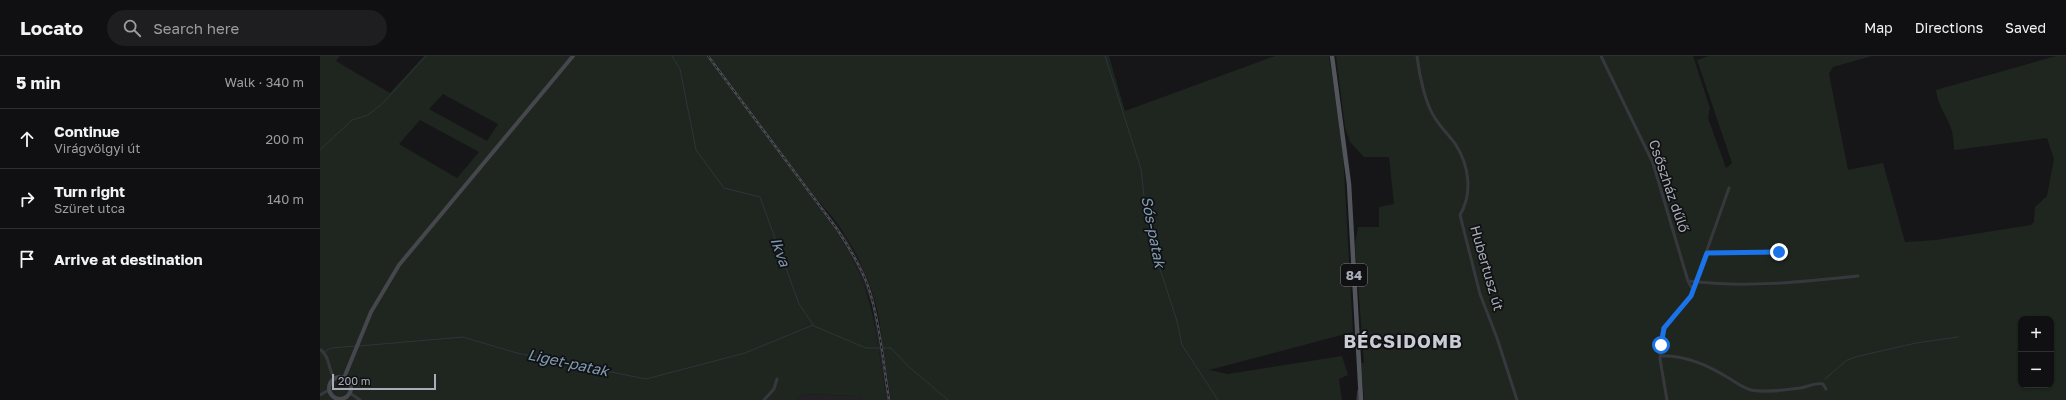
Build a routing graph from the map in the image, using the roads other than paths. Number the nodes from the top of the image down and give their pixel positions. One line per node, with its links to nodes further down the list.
1 (574, 56): 15 (main road)
2 (1332, 56): 19 (main road, 84)
3 (1417, 56): 27 (street, Hubertusz út)
4 (1601, 56): 9 (street, Csőszház dűlő)
5 (1729, 188): 7 (street)
6 (1779, 252): 7 (street)
7 (1707, 253): 10 (street)
8 (1858, 276): 10 (street)
9 (1688, 281): 10 (street); 11 (street, Csőszház dűlő)
10 (1697, 282): 11 (street)
11 (1693, 290): 13 (street)
12 (323, 351): 14 (street)
13 (1661, 356): 17 (street); 28 (street)
14 (335, 378): 15 (main road); 18 (main road)
15 (344, 378): 20 (main road)
16 (777, 379): 24 (street)
17 (1826, 389)
18 (329, 390): 21 (street); 22 (main road)
19 (1359, 390): 25 (street); 26 (main road, 84)
20 (350, 393): 22 (main road); 23 (street)
21 (320, 394)
22 (338, 400)
23 (360, 400)
24 (764, 400)
25 (1358, 400)
26 (1361, 400)
27 (1517, 400)
28 (1667, 400)

